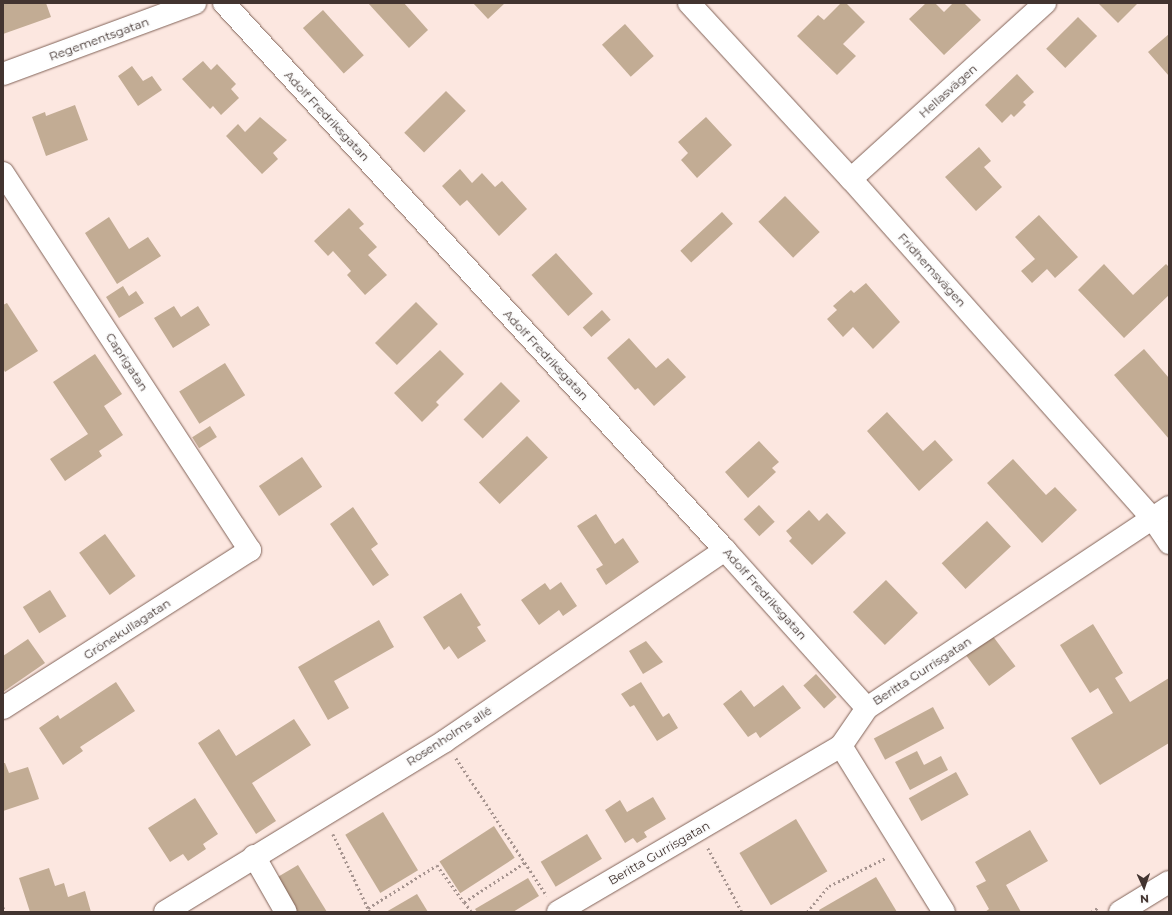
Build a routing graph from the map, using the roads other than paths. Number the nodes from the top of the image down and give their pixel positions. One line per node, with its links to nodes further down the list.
1 (195, 3): 5 (street, Regementsgatan)
2 (224, 3): 11 (street, Adolf Fredriksgatan)
3 (689, 3): 7 (street, Fridhemsvägen)
4 (1045, 3): 7 (street, Hellasvägen)
5 (3, 74)
6 (3, 173): 10 (street, Caprigatan)
7 (852, 179): 8 (street, Fridhemsvägen)
8 (1161, 513): 9 (street, Fridhemsvägen); 13 (street, Beritta Gurrisgatan)
9 (1169, 543)
10 (250, 550): 12 (street, Grönekullagatan)
11 (725, 550): 13 (street, Adolf Fredriksgatan); 15 (street, Rosenholms allé)
12 (3, 708)
13 (867, 708): 14 (street, Beritta Gurrisgatan)
14 (841, 746): 17 (street, Beritta Gurrisgatan); 20 (street)
15 (254, 856): 18 (street, Rosenholms allé); 19 (street)
16 (1169, 882): 21 (street)
17 (554, 906)
18 (165, 912)
19 (286, 912)
20 (944, 912)
21 (1120, 912)

